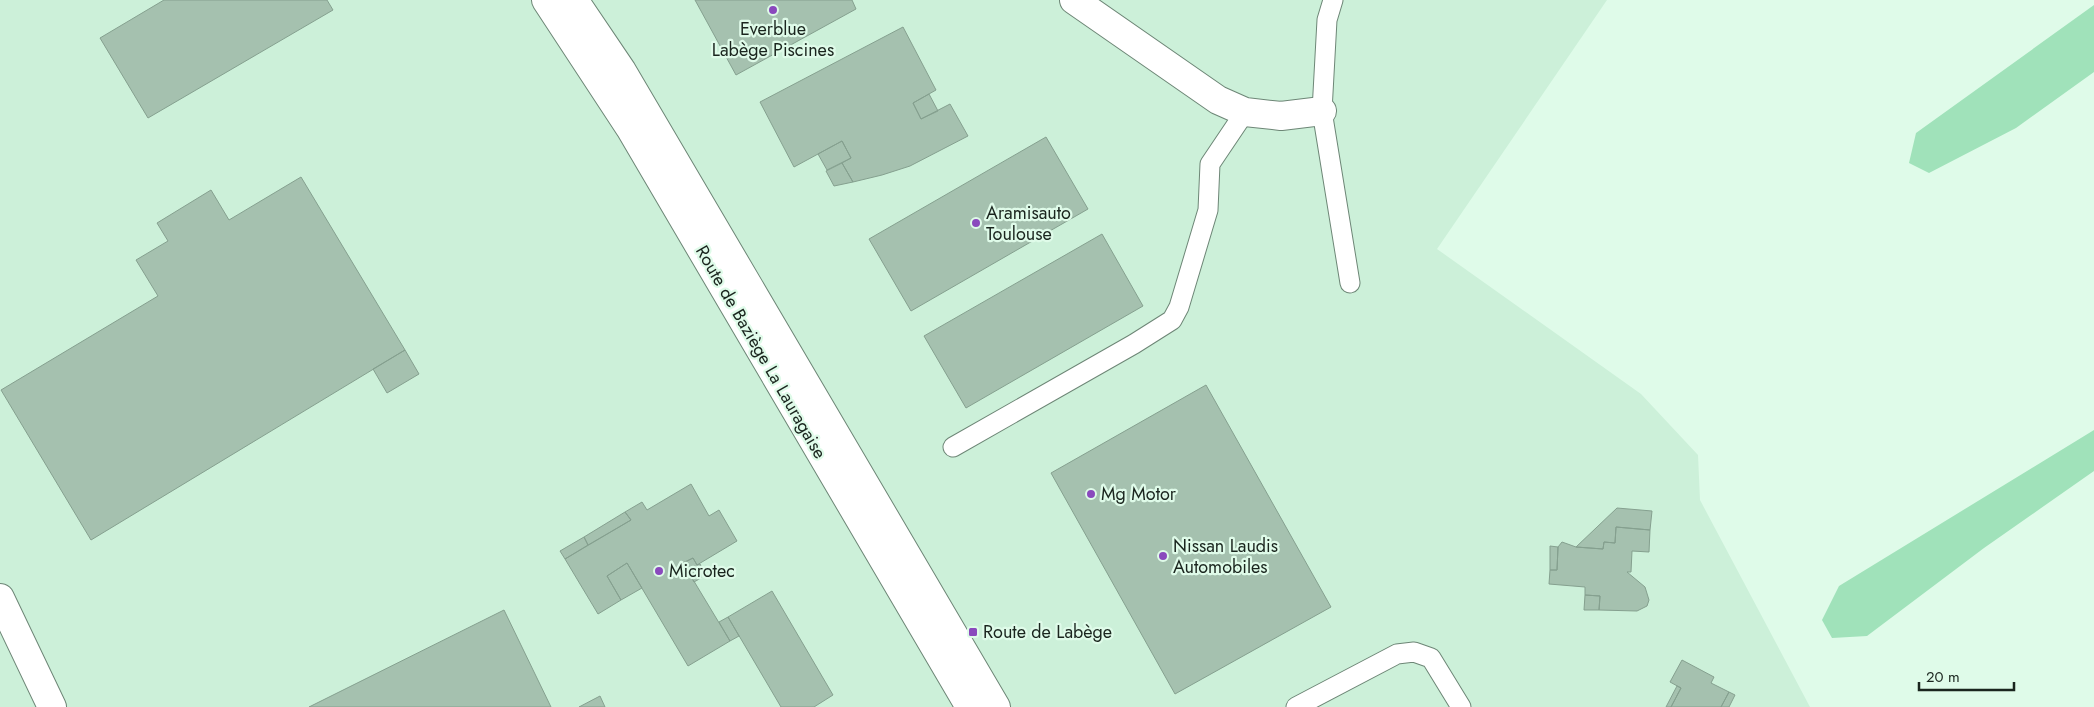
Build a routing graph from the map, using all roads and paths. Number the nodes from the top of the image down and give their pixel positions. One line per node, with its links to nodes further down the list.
1 (546, 0): 11 (main road, Route de Baziège La Lauragaise)
2 (574, 0): 12 (main road, Route de Baziège La Lauragaise)
3 (1074, 0): 6 (main road)
4 (1334, 0): 5 (lane)
5 (1322, 111): 6 (main road); 7 (lane)
6 (1245, 112): 8 (lane)
7 (1350, 284)
8 (953, 447)
9 (0, 598): 10 (main road)
10 (52, 707)
11 (970, 707)
12 (996, 707)
13 (1296, 707): 14 (lane)
14 (1462, 707)

